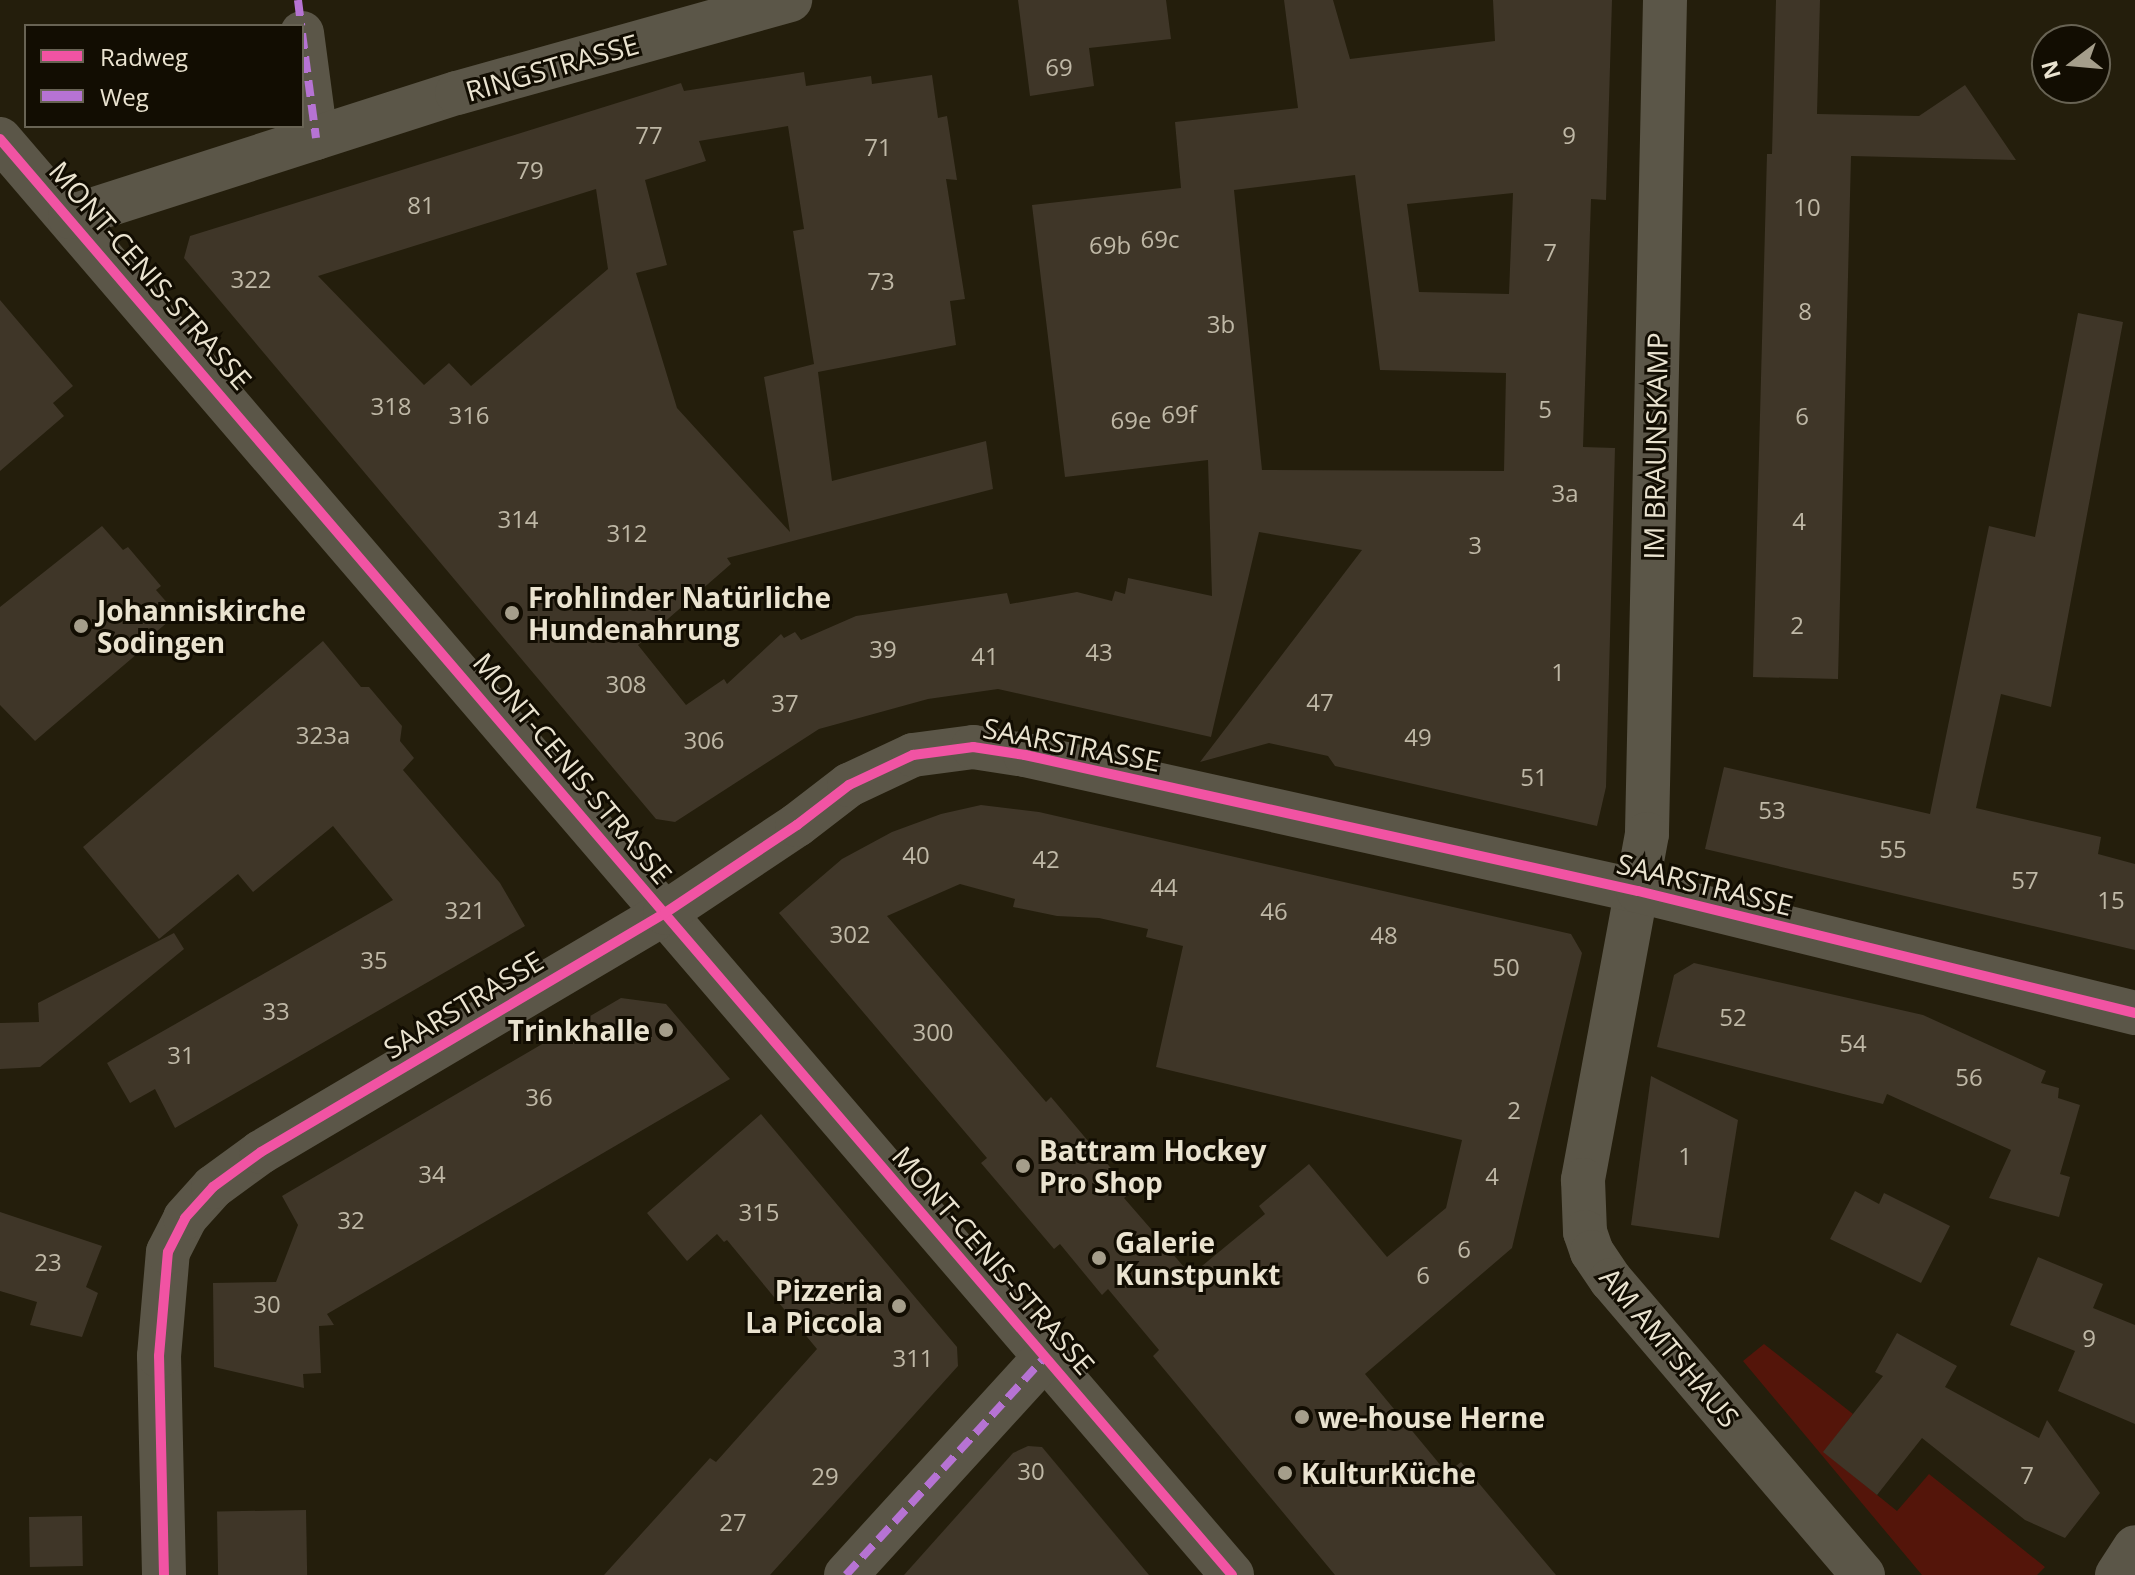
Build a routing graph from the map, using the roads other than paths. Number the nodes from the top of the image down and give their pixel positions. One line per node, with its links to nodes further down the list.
1 (298, 0): 4 (street)
2 (790, 0): 6 (street, RINGSTRASSE)
3 (1665, 0): 9 (street, IM BRAUNSKAMP)
4 (301, 24)
5 (304, 48): 6 (street)
6 (316, 138): 8 (street, RINGSTRASSE)
7 (4, 149): 8 (street, MONT-CENIS-STRASSE)
8 (70, 217): 10 (street, MONT-CENIS-STRASSE)
9 (1638, 891): 10 (street, SAARSTRASSE); 11 (street, SAARSTRASSE); 17 (street, AM AMTSHAUS)
10 (665, 913): 12 (street, MONT-CENIS-STRASSE); 14 (street, SAARSTRASSE)
11 (2135, 1013)
12 (1045, 1357): 15 (street); 16 (street, MONT-CENIS-STRASSE)
13 (2135, 1547): 18 (street)
14 (164, 1575)
15 (846, 1575)
16 (1232, 1575)
17 (1863, 1575)
18 (2117, 1575)

